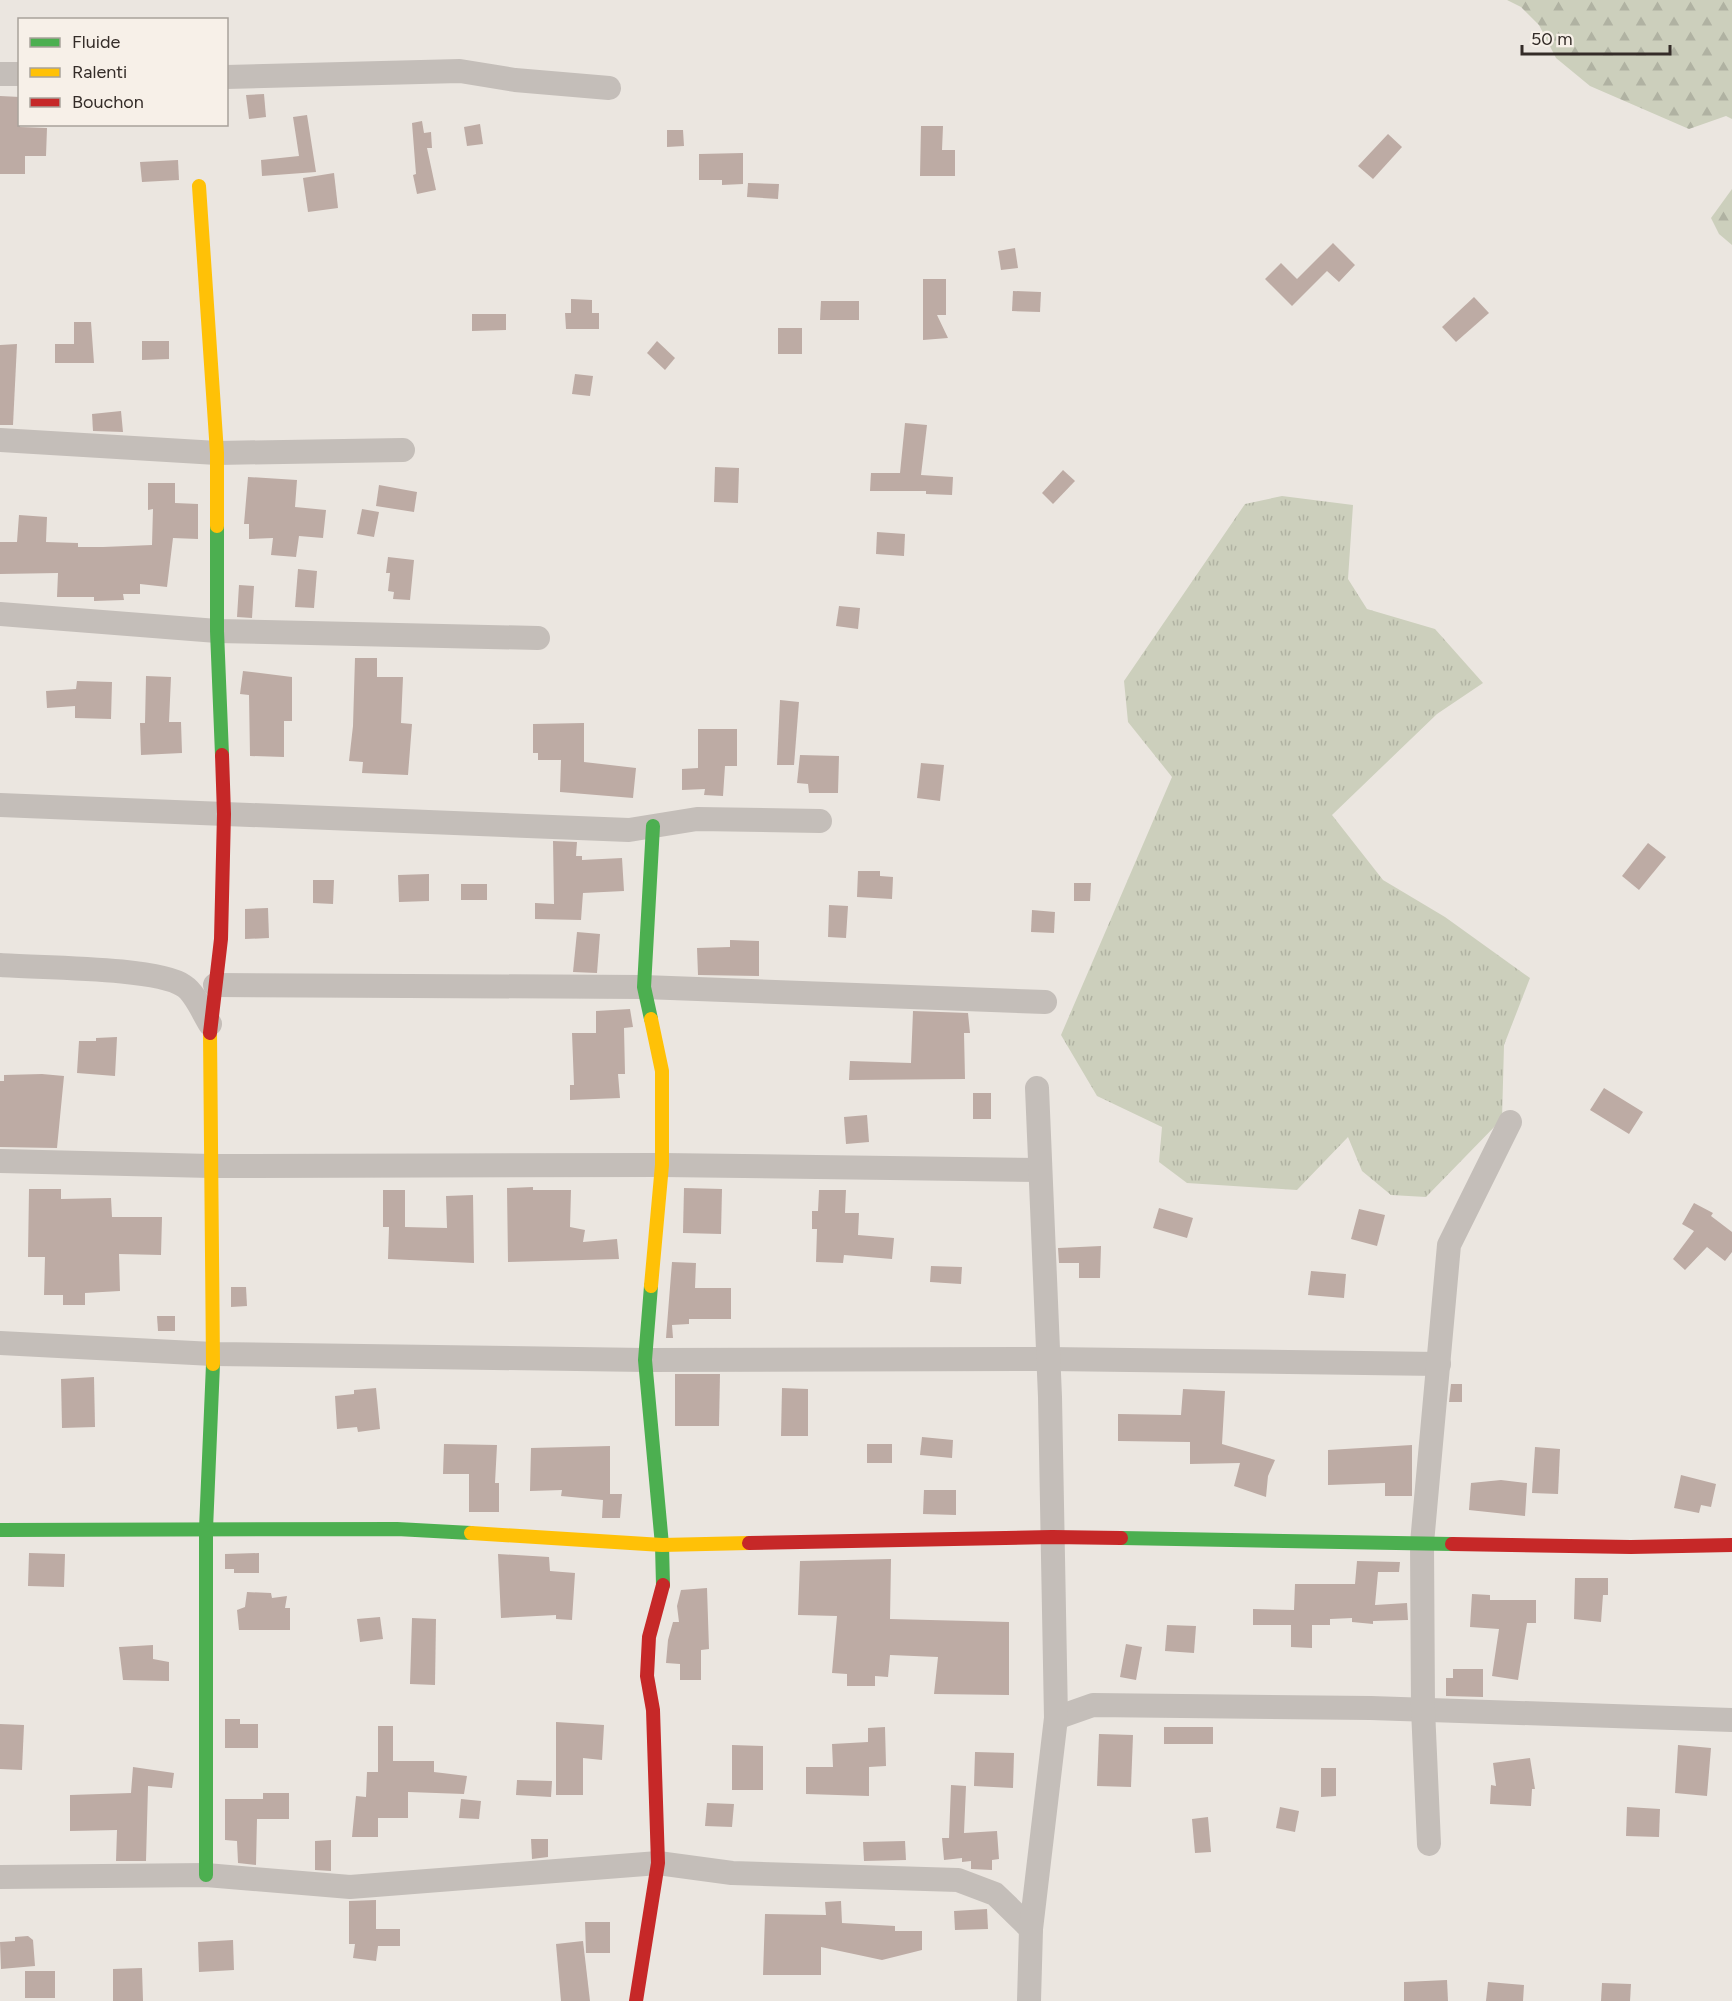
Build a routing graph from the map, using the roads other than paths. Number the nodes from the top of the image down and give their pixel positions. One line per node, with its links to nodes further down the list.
1 (0, 74): 2 (street)
2 (18, 74)
3 (228, 77): 4 (street)
4 (609, 88)
5 (199, 186): 8 (street)
6 (0, 440): 8 (street)
7 (404, 450): 8 (street)
8 (217, 453): 10 (street)
9 (0, 614): 10 (street)
10 (217, 631): 11 (street); 13 (street)
11 (538, 638)
12 (0, 805): 13 (street)
13 (224, 814): 15 (street); 17 (street)
14 (820, 821): 15 (street)
15 (653, 826): 18 (street)
16 (0, 965): 20 (street)
17 (215, 985): 18 (street); 20 (street)
18 (644, 987): 19 (street); 24 (street)
19 (1045, 1002)
20 (210, 1024): 25 (street)
21 (1037, 1088): 26 (street)
22 (1510, 1122): 31 (street)
23 (0, 1161): 25 (street)
24 (662, 1165): 25 (street); 26 (street); 30 (street)
25 (211, 1166): 28 (street)
26 (1040, 1170): 29 (street)
27 (0, 1343): 28 (street)
28 (213, 1354): 30 (street); 32 (street)
29 (1048, 1359): 30 (street); 31 (street); 34 (street)
30 (645, 1360): 36 (street)
31 (1439, 1364): 35 (street)
32 (206, 1529): 33 (street); 36 (street); 43 (street)
33 (0, 1530)
34 (1052, 1537): 35 (street); 36 (street); 39 (street)
35 (1422, 1543): 37 (street); 38 (street)
36 (662, 1545): 42 (street)
37 (1732, 1545)
38 (1423, 1709): 39 (street); 40 (street); 41 (street)
39 (1056, 1718): 45 (street)
40 (1732, 1720)
41 (1430, 1844)
42 (658, 1863): 43 (street); 45 (street); 46 (street)
43 (206, 1875): 44 (street)
44 (0, 1877)
45 (1031, 1929): 47 (street)
46 (636, 2001)
47 (1029, 2001)

